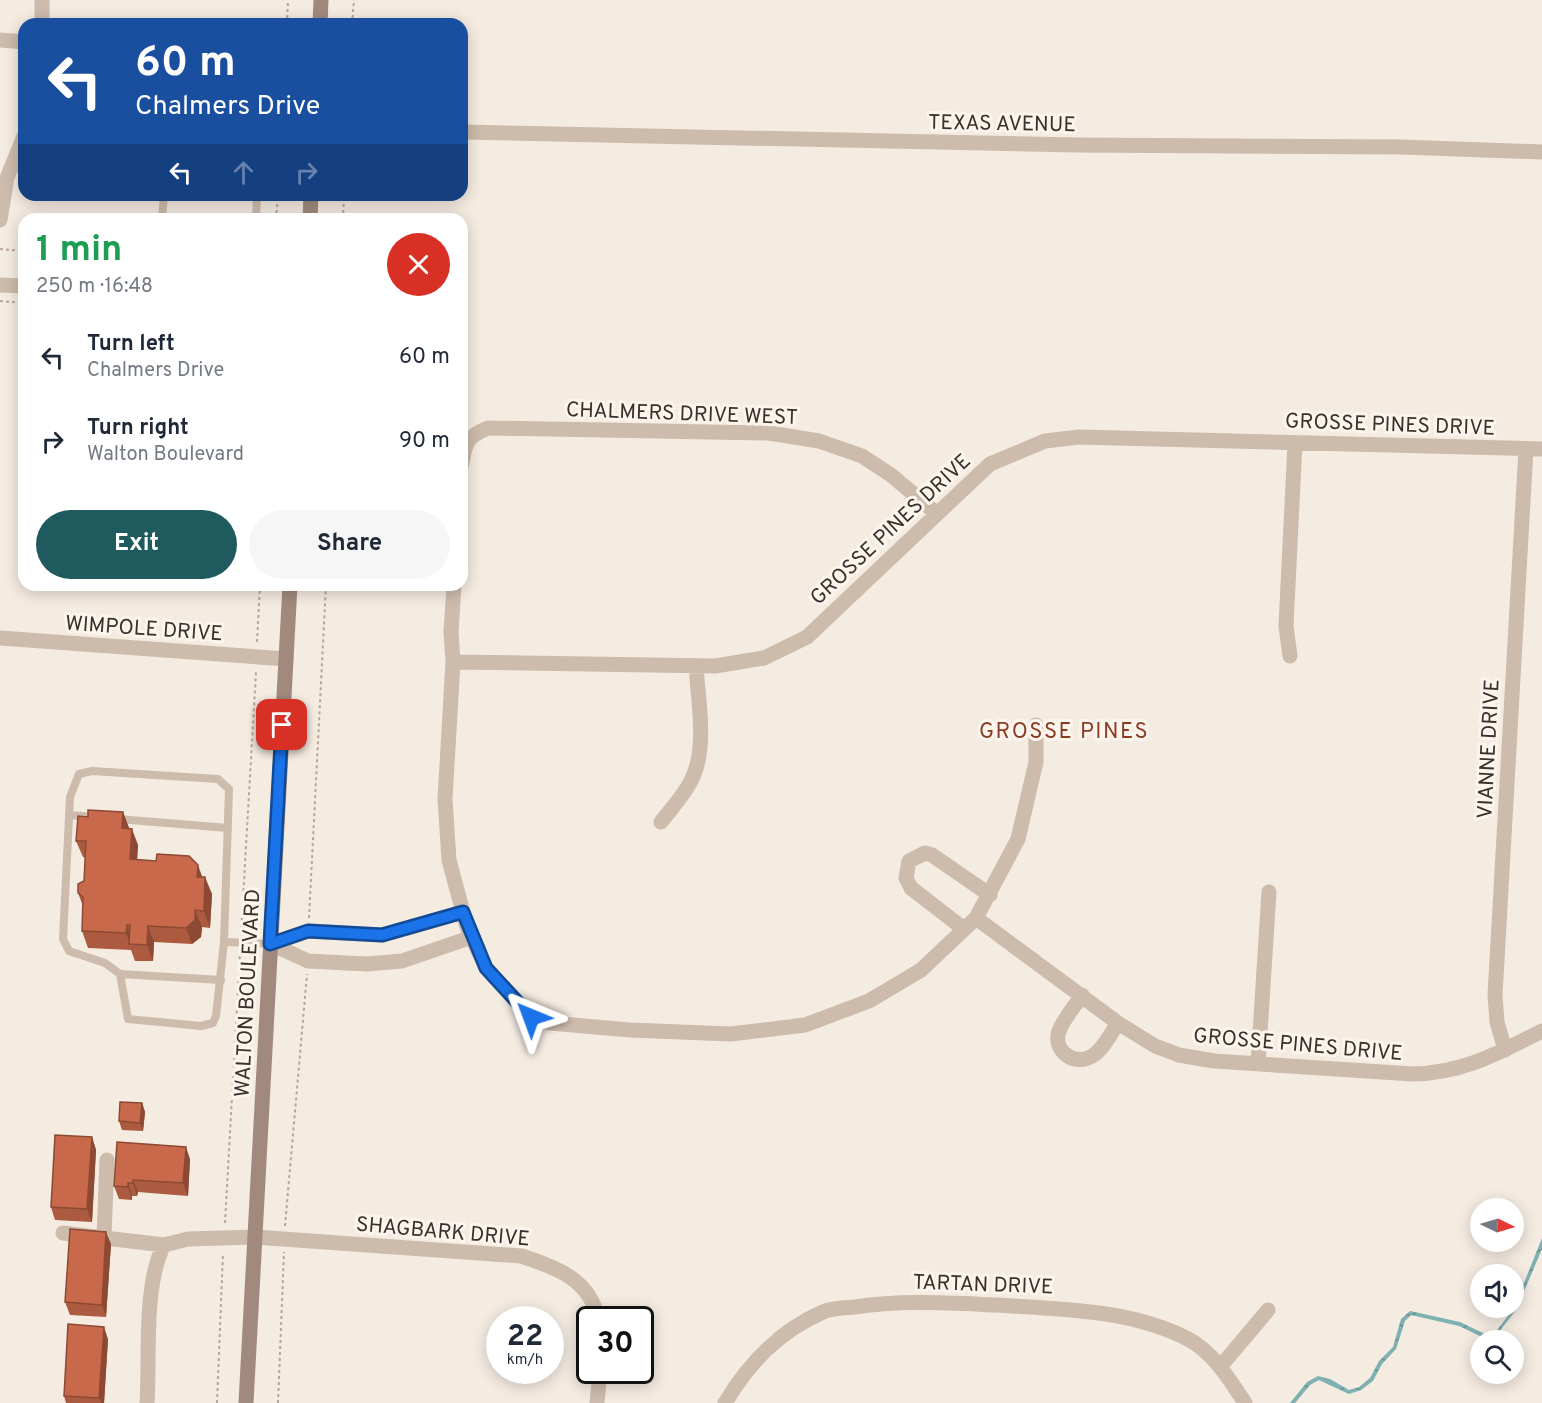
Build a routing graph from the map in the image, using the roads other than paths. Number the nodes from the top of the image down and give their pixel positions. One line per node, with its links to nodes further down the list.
1 (42, 0): 3 (street)
2 (321, 0): 4 (main road)
3 (42, 18)
4 (320, 18)
5 (0, 40): 6 (street)
6 (18, 42)
7 (468, 132): 9 (street, TEXAS AVENUE)
8 (18, 151): 10 (street)
9 (1542, 152)
10 (0, 220)
11 (0, 285): 12 (street)
12 (18, 286)
13 (468, 442): 17 (street, CHALMERS DRIVE WEST)
14 (1295, 443): 15 (street, GROSSE PINES DRIVE); 17 (street, GROSSE PINES DRIVE); 21 (street)
15 (1526, 449): 16 (street, GROSSE PINES DRIVE); 41 (street, VIANNE DRIVE)
16 (1542, 449)
17 (936, 513): 24 (street, GROSSE PINES DRIVE)
18 (290, 591): 22 (main road, WALTON BOULEVARD)
19 (454, 591): 23 (street)
20 (0, 638): 22 (street, WIMPOLE DRIVE)
21 (1290, 656)
22 (286, 659): 35 (main road, WALTON BOULEVARD)
23 (453, 662): 24 (street, GROSSE PINES DRIVE); 32 (street)
24 (696, 666): 27 (street)
25 (1036, 725): 30 (street)
26 (69, 815): 28 (lane); 28 (lane); 36 (lane)
27 (661, 822)
28 (228, 828): 34 (lane)
29 (1269, 892): 42 (street)
30 (990, 895): 31 (street); 33 (street)
31 (976, 918): 33 (street); 38 (street, GROSSE PINES DRIVE)
32 (467, 925): 33 (street); 35 (street); 35 (street)
33 (964, 929)
34 (224, 942): 35 (lane); 37 (lane)
35 (270, 944): 46 (main road, WALTON BOULEVARD)
36 (120, 974): 37 (lane); 37 (lane)
37 (221, 980)
38 (1082, 995): 39 (street, GROSSE PINES DRIVE); 39 (street)
39 (1118, 1023): 42 (street, GROSSE PINES DRIVE)
40 (1542, 1030): 41 (street, GROSSE PINES DRIVE)
41 (1505, 1050): 42 (street, GROSSE PINES DRIVE)
42 (1258, 1064)
43 (107, 1161): 45 (street)
44 (63, 1233): 45 (street, SHAGBARK DRIVE)
45 (104, 1237): 47 (street, SHAGBARK DRIVE)
46 (255, 1237): 47 (street, SHAGBARK DRIVE); 48 (street, SHAGBARK DRIVE); 53 (main road, WALTON BOULEVARD)
47 (164, 1245): 52 (street)
48 (593, 1306)
49 (1268, 1310): 50 (street)
50 (1220, 1367): 55 (street, TARTAN DRIVE); 56 (street, TARTAN DRIVE)
51 (599, 1384): 54 (street)
52 (147, 1403)
53 (246, 1403)
54 (597, 1403)
55 (725, 1403)
56 (1245, 1403)

